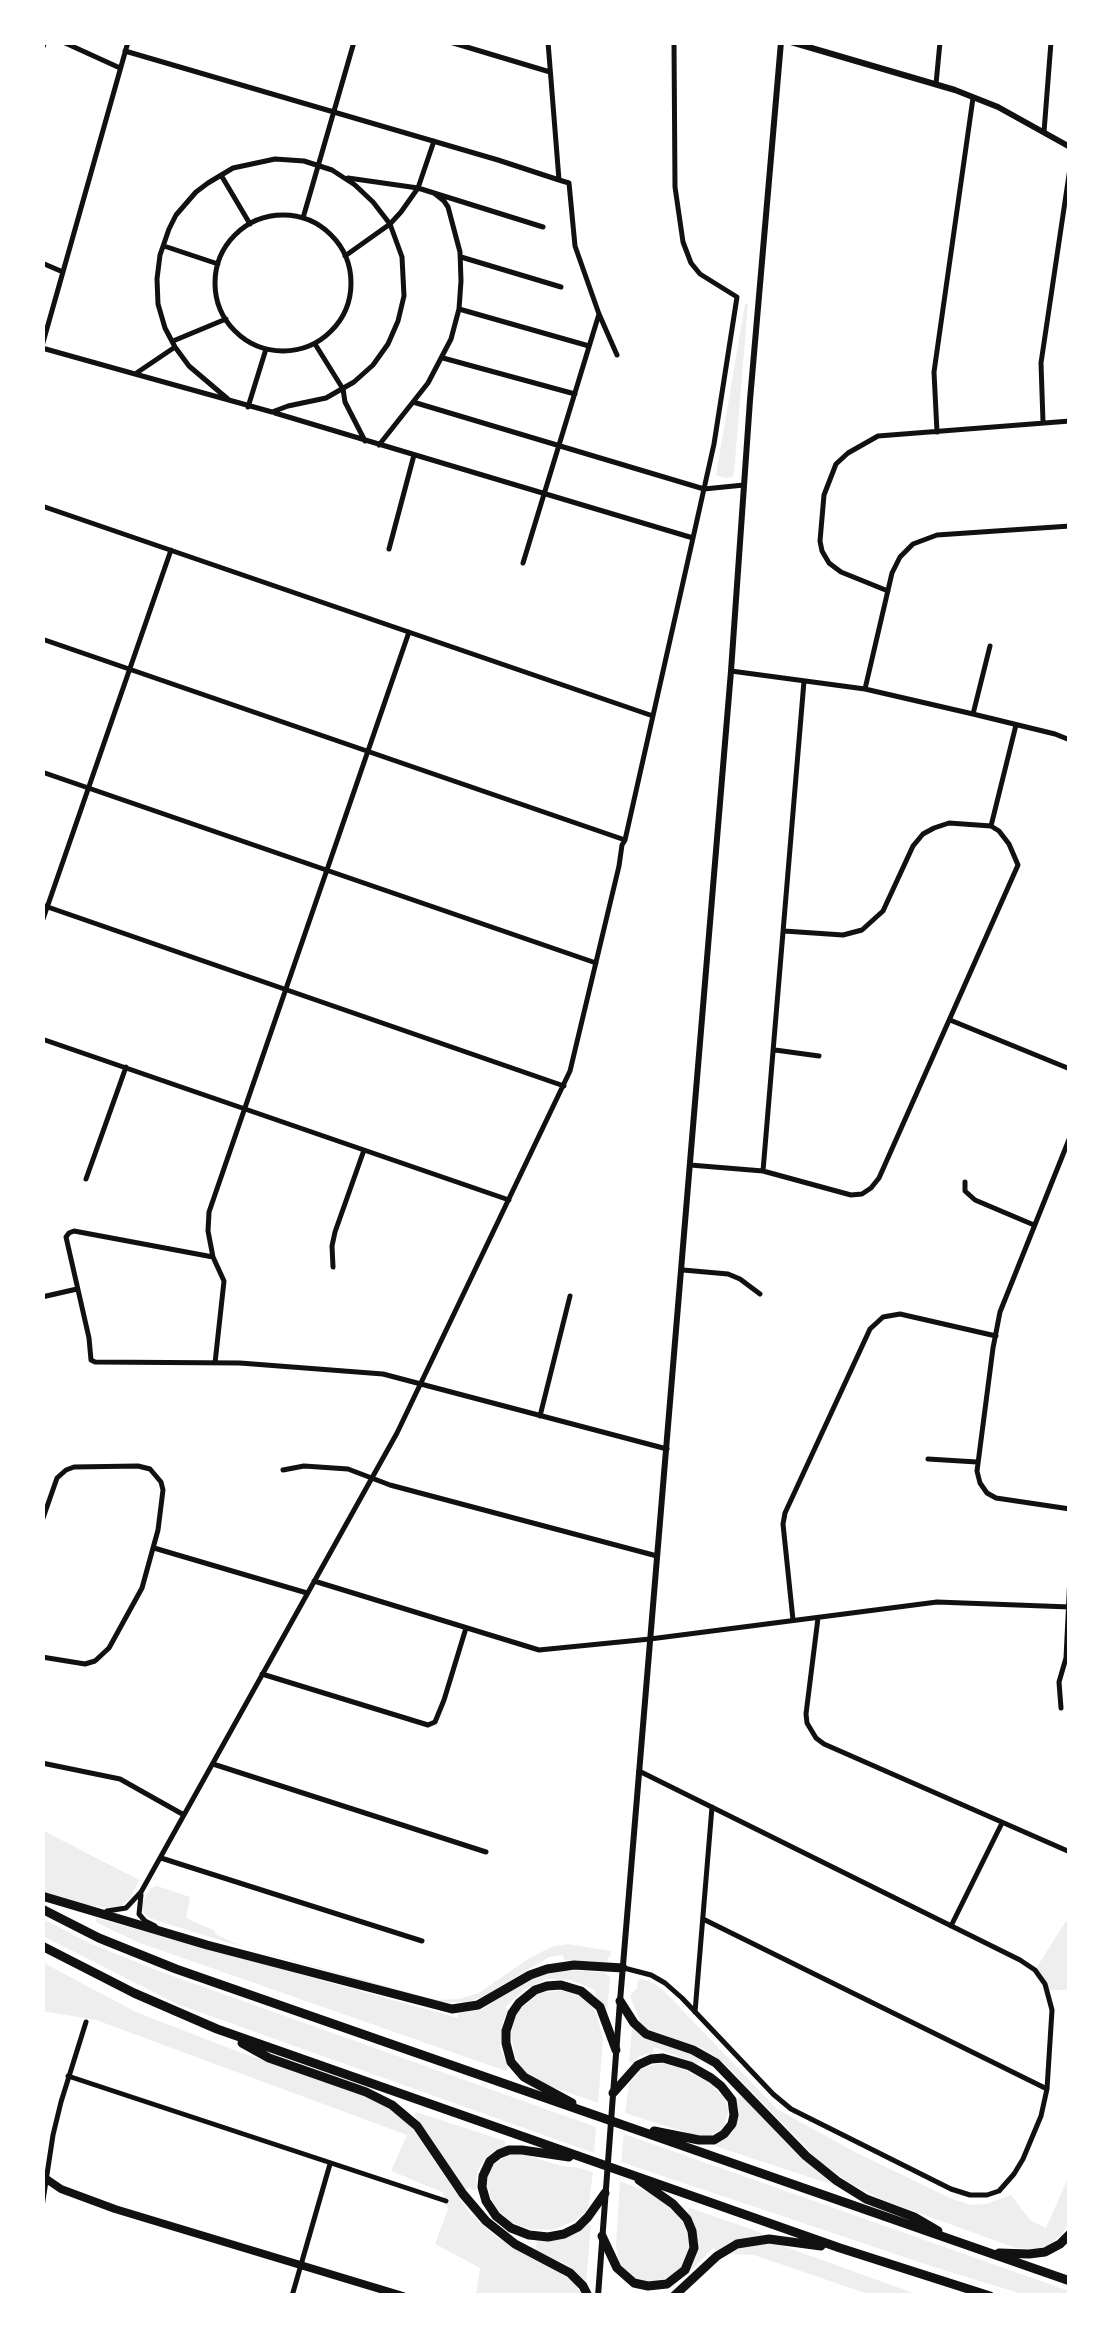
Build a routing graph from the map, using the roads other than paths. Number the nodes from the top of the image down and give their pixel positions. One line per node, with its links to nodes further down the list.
1 (63, 42): 12 (street)
2 (128, 42): 11 (street)
3 (354, 42): 16 (street)
4 (450, 42): 13 (street)
5 (548, 42): 13 (street)
6 (674, 42): 63 (street)
7 (781, 42): 62 (main road)
8 (791, 42): 14 (main road)
9 (940, 42): 14 (street)
10 (1051, 42): 17 (street)
11 (126, 51): 12 (street); 16 (street)
12 (120, 68): 36 (street)
13 (550, 72): 24 (street)
14 (936, 84): 15 (main road)
15 (973, 98): 17 (main road); 57 (street)
16 (334, 112): 18 (street); 20 (street)
17 (1044, 132): 19 (main road)
18 (434, 142): 24 (street); 25 (street)
19 (1070, 146)
20 (317, 165): 22 (street); 23 (street); 27 (street)
21 (1070, 168): 56 (street)
22 (220, 174): 28 (street); 31 (street)
23 (345, 178): 25 (street); 29 (street)
24 (559, 180): 39 (street)
25 (418, 188): 26 (street); 29 (street)
26 (434, 193): 30 (street); 33 (street)
27 (303, 218): 28 (street); 32 (street)
28 (250, 224): 35 (street)
29 (390, 224): 32 (street); 49 (street)
30 (543, 227)
31 (163, 246): 35 (street); 41 (street)
32 (345, 256): 42 (street)
33 (461, 257): 37 (street); 38 (street)
34 (42, 263): 36 (street)
35 (218, 264): 40 (street)
36 (63, 272): 44 (street)
37 (561, 287)
38 (459, 309): 43 (street); 47 (street)
39 (599, 314): 43 (street); 46 (street)
40 (226, 319): 41 (street); 45 (street)
41 (173, 344): 48 (street); 51 (street)
42 (315, 344): 45 (street); 49 (street)
43 (589, 346): 50 (street)
44 (42, 347): 48 (street)
45 (266, 349): 53 (street)
46 (617, 356)
47 (443, 358): 50 (street); 52 (street)
48 (135, 374): 51 (street)
49 (343, 389): 54 (street); 58 (street)
50 (576, 394): 60 (street)
51 (229, 400): 53 (street)
52 (413, 402): 59 (street); 60 (street)
53 (248, 406): 54 (street)
54 (272, 412): 58 (street)
55 (1070, 421): 56 (street)
56 (1043, 422): 57 (street)
57 (936, 432): 71 (street)
58 (365, 441): 59 (street)
59 (379, 445): 61 (street)
60 (560, 446): 63 (street); 64 (street)
61 (414, 455): 64 (street); 68 (street)
62 (744, 484): 63 (street); 76 (main road)
63 (704, 489): 67 (street)
64 (545, 494): 67 (street); 70 (street)
65 (42, 506): 69 (street)
66 (1070, 526): 71 (street)
67 (694, 538): 80 (street)
68 (389, 548)
69 (171, 550): 72 (street); 75 (street)
70 (523, 563)
71 (888, 591): 78 (street)
72 (409, 632): 80 (street); 83 (street)
73 (42, 639): 75 (street)
74 (990, 646): 79 (street)
75 (130, 669): 83 (street); 85 (street)
76 (731, 671): 77 (street); 104 (main road)
77 (804, 681): 78 (street); 91 (street)
78 (865, 689): 79 (street)
79 (973, 714): 81 (street)
80 (654, 716): 87 (street)
81 (1016, 724): 82 (street); 86 (street)
82 (1070, 740)
83 (368, 751): 87 (street); 88 (street)
84 (42, 772): 85 (street)
85 (89, 788): 88 (street); 89 (street)
86 (991, 826): 91 (street); 94 (street)
87 (625, 840): 92 (street)
88 (327, 870): 92 (street); 93 (street)
89 (45, 906): 90 (street); 93 (street)
90 (42, 922)
91 (784, 931): 96 (street)
92 (596, 963): 100 (street)
93 (286, 990): 100 (street); 101 (street)
94 (950, 1020): 99 (street); 105 (street)
95 (42, 1039): 98 (street)
96 (774, 1050): 97 (street); 105 (street)
97 (819, 1056)
98 (126, 1067): 101 (street); 106 (street)
99 (1070, 1069)
100 (564, 1086): 108 (street)
101 (245, 1108): 103 (street); 110 (street)
102 (1070, 1136): 109 (street)
103 (364, 1150): 108 (street); 111 (street)
104 (690, 1165): 105 (street); 112 (main road)
105 (763, 1171)
106 (86, 1179)
107 (965, 1182): 109 (street)
108 (509, 1200): 119 (street)
109 (1034, 1225): 117 (street)
110 (213, 1257): 113 (street); 118 (street)
111 (333, 1267)
112 (682, 1270): 114 (street); 121 (main road)
113 (78, 1289): 116 (street); 118 (street)
114 (760, 1294)
115 (570, 1296): 120 (street)
116 (42, 1297)
117 (996, 1336): 123 (street); 135 (street)
118 (215, 1363): 119 (street)
119 (421, 1384): 120 (street); 125 (street)
120 (540, 1416): 121 (street)
121 (667, 1449): 129 (main road)
122 (928, 1459): 123 (street)
123 (977, 1462): 126 (street)
124 (283, 1470): 125 (street)
125 (372, 1478): 129 (street); 131 (street)
126 (1070, 1509)
127 (42, 1521): 128 (street)
128 (154, 1548): 132 (street); 138 (street)
129 (657, 1556): 137 (main road)
130 (1070, 1576): 133 (street)
131 (314, 1580): 132 (street); 136 (street)
132 (307, 1593): 139 (street)
133 (1069, 1607): 134 (street); 140 (street)
134 (818, 1617): 135 (street); 146 (street)
135 (793, 1620): 137 (street)
136 (466, 1628): 137 (street); 139 (street)
137 (650, 1639): 143 (main road)
138 (42, 1657)
139 (262, 1674): 142 (street)
140 (1060, 1708)
141 (42, 1763): 145 (street)
142 (212, 1764): 145 (street); 147 (street)
143 (640, 1770): 144 (street); 159 (main road)
144 (712, 1806): 154 (street); 155 (street)
145 (184, 1815): 149 (street)
146 (1002, 1823): 148 (street); 155 (street)
147 (486, 1852)
148 (1070, 1852)
149 (161, 1858): 150 (street); 157 (street)
150 (141, 1892): 153 (street); 156 (street)
151 (42, 1896): 153 (highway)
152 (42, 1909): 168 (highway)
153 (82, 1910): 156 (highway)
154 (703, 1919): 161 (street); 166 (street)
155 (951, 1926): 166 (street)
156 (178, 1936): 159 (highway)
157 (422, 1941)
158 (42, 1946): 163 (highway)
159 (623, 1968): 160 (main road); 161 (street)
160 (620, 2001): 164 (main road); 179 (highway)
161 (695, 2012): 166 (street)
162 (86, 2022): 165 (street)
163 (218, 2029): 170 (highway); 186 (highway)
164 (616, 2050): 167 (main road); 168 (highway)
165 (68, 2076): 171 (street); 173 (street)
166 (1047, 2089)
167 (613, 2092): 169 (highway); 174 (main road)
168 (592, 2114): 169 (highway)
169 (628, 2127): 179 (highway)
170 (590, 2160): 172 (highway); 174 (highway)
171 (330, 2163): 175 (street); 182 (street)
172 (628, 2173): 178 (highway); 180 (highway)
173 (44, 2177): 176 (street); 182 (main road)
174 (606, 2193): 178 (main road)
175 (446, 2201)
176 (42, 2207)
177 (1070, 2234): 181 (highway)
178 (602, 2236): 187 (main road)
179 (958, 2242): 181 (highway)
180 (840, 2248): 188 (highway); 189 (highway)
181 (988, 2253): 183 (highway)
182 (301, 2265): 184 (street); 185 (main road)
183 (1070, 2282)
184 (292, 2296)
185 (403, 2296)
186 (588, 2296)
187 (598, 2296)
188 (674, 2296)
189 (990, 2296)

